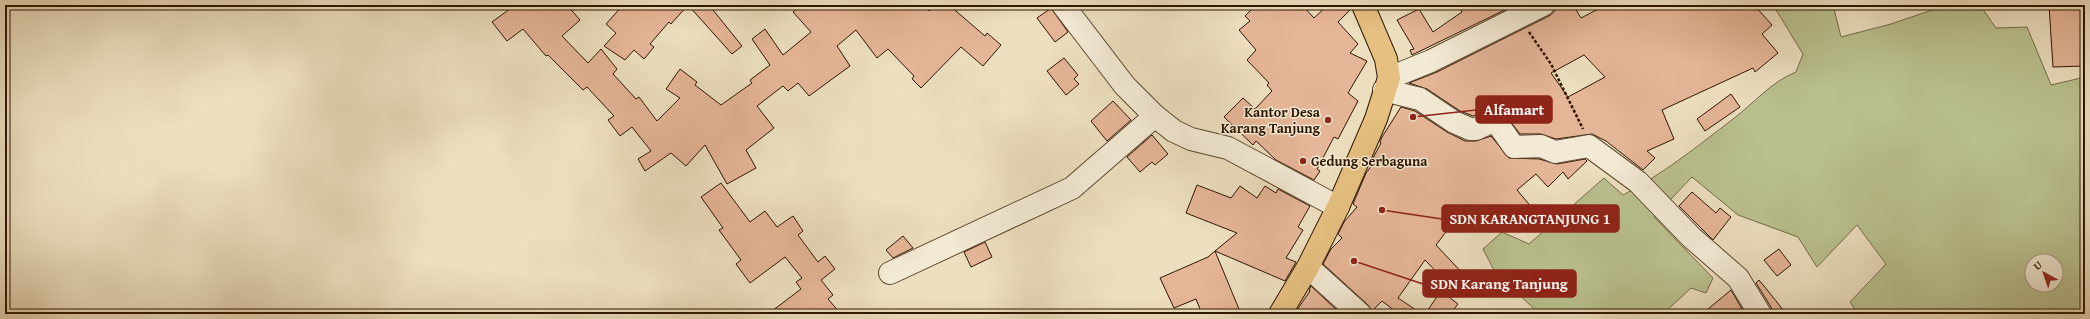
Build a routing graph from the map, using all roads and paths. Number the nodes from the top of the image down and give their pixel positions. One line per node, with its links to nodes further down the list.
1 (1063, 5): 6 (street)
2 (1363, 5): 5 (main road)
3 (1543, 5): 4 (street)
4 (1520, 17): 5 (street); 7 (path)
5 (1386, 84): 7 (street); 8 (main road)
6 (1155, 116): 8 (street); 10 (street)
7 (1589, 146): 13 (street)
8 (1338, 207): 9 (main road)
9 (1308, 267): 11 (main road); 12 (street)
10 (890, 273)
11 (1280, 314)
12 (1360, 314)
13 (1760, 314)

